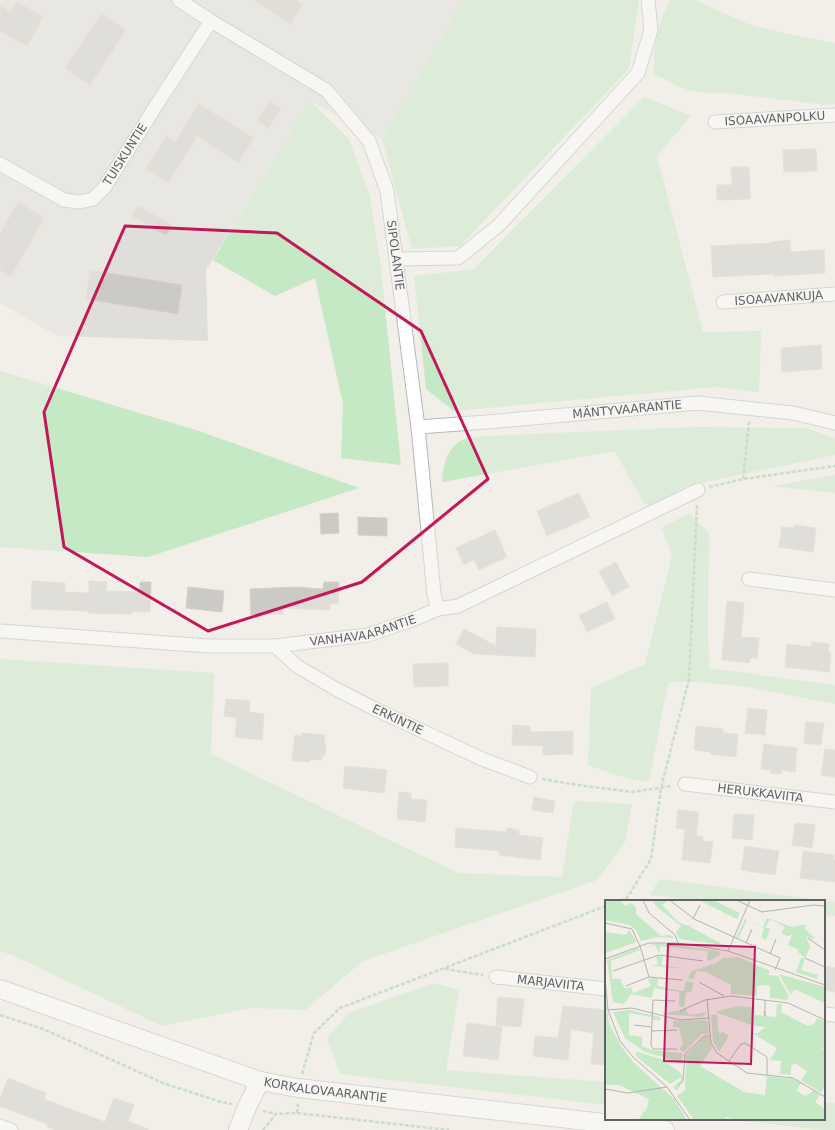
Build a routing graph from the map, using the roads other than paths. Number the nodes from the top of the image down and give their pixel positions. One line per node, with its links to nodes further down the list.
1 (179, 0): 3 (street, SIPOLANTIE)
2 (648, 0): 7 (street)
3 (211, 21): 6 (street, TUISKUNTIE); 7 (street, SIPOLANTIE)
4 (835, 114): 5 (street, ISOAAVANPOLKU)
5 (715, 122)
6 (0, 164)
7 (396, 259): 11 (street, SIPOLANTIE)
8 (835, 294): 9 (street, ISOAAVANKUJA)
9 (723, 302)
10 (835, 423): 11 (street, MÄNTYVAARANTIE)
11 (418, 427): 15 (street, SIPOLANTIE)
12 (698, 490): 15 (street, VANHAVAARANTIE)
13 (749, 579): 14 (street)
14 (835, 590)
15 (438, 609): 17 (street, VANHAVAARANTIE)
16 (0, 631): 17 (street, VANHAVAARANTIE)
17 (275, 646): 18 (street, ERKINTIE)
18 (530, 777)
19 (685, 784): 20 (street, HERUKKAVIITA)
20 (835, 802)
21 (496, 977): 22 (street, MARJAVIITA)
22 (605, 989)
23 (0, 990): 26 (street, KORKALOVAARANTIE)
24 (825, 1014): 25 (street)
25 (835, 1015)
26 (260, 1081): 29 (street); 30 (street, KORKALOVAARANTIE)
27 (0, 1126): 28 (street)
28 (11, 1130)
29 (238, 1130)
30 (665, 1130)

